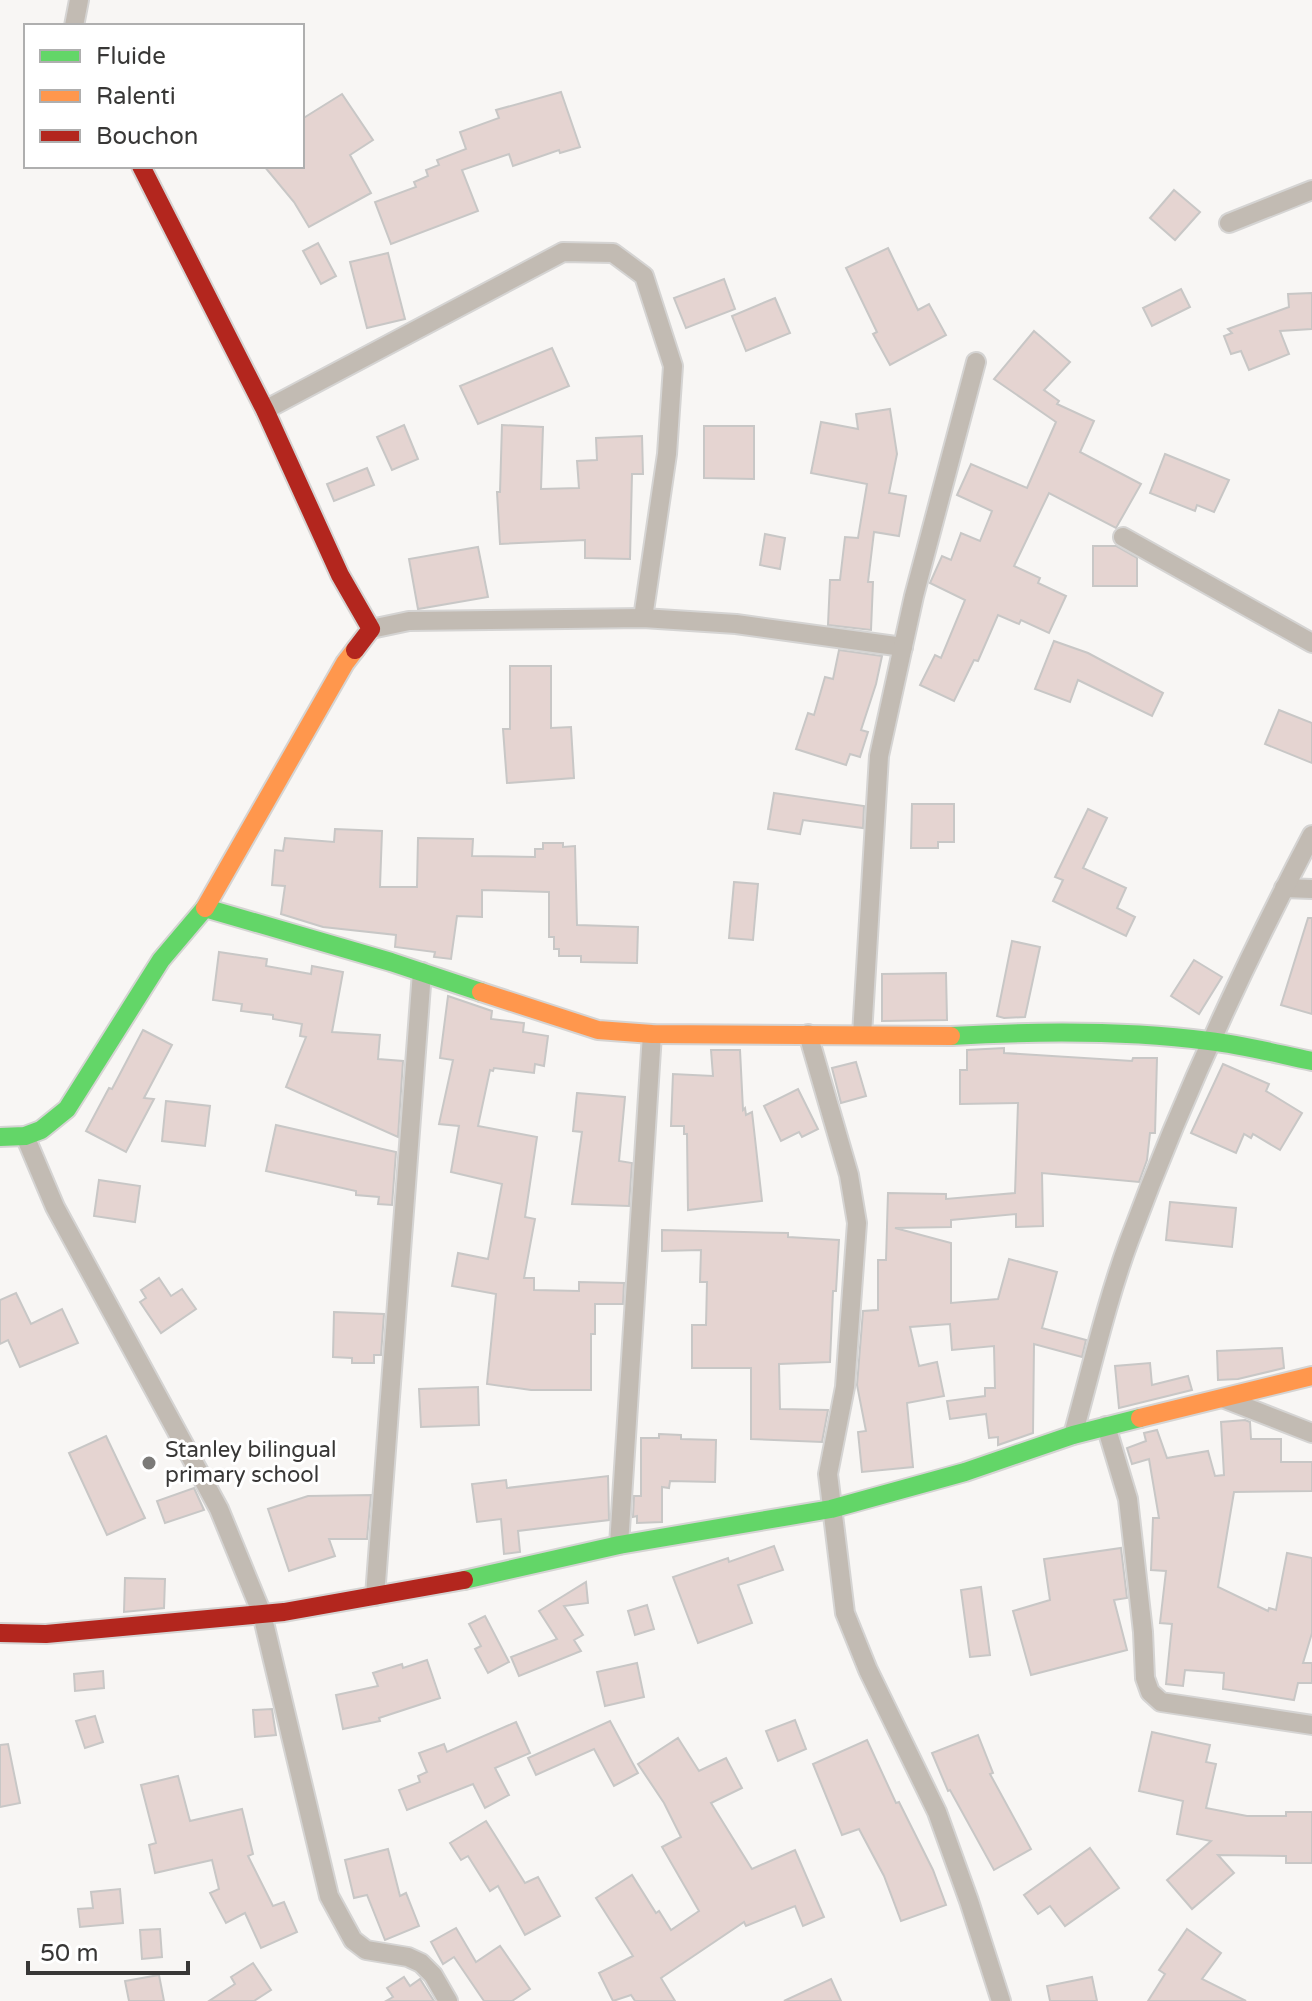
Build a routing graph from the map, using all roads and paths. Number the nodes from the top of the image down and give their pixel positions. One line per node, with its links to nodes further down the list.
1 (79, 0): 2 (street)
2 (74, 24)
3 (142, 168): 7 (street)
4 (1312, 190): 5 (street)
5 (1229, 223)
6 (976, 362): 12 (street)
7 (265, 410): 9 (street); 10 (street)
8 (1123, 537): 11 (street)
9 (643, 618): 10 (street); 12 (street)
10 (371, 629): 16 (street)
11 (1312, 643)
12 (903, 647): 20 (street)
13 (1312, 835): 14 (street)
14 (1284, 888): 15 (street); 21 (street)
15 (1312, 889)
16 (205, 908): 17 (street); 23 (street)
17 (422, 972): 18 (street); 32 (street)
18 (652, 1034): 19 (street); 31 (street)
19 (808, 1034): 20 (street); 30 (street)
20 (862, 1035): 21 (street)
21 (1210, 1041): 22 (street); 29 (street)
22 (1312, 1061)
23 (25, 1136): 24 (street); 33 (street)
24 (0, 1137)
25 (1312, 1376): 26 (street)
26 (1225, 1399): 27 (street); 28 (street)
27 (1106, 1426): 29 (street); 35 (street)
28 (1312, 1433)
29 (1073, 1435): 30 (street)
30 (831, 1509): 31 (street); 37 (street)
31 (619, 1545): 32 (street)
32 (375, 1596): 33 (street)
33 (262, 1614): 34 (street); 36 (street)
34 (0, 1633)
35 (1312, 1725)
36 (448, 2001)
37 (1001, 2001)

